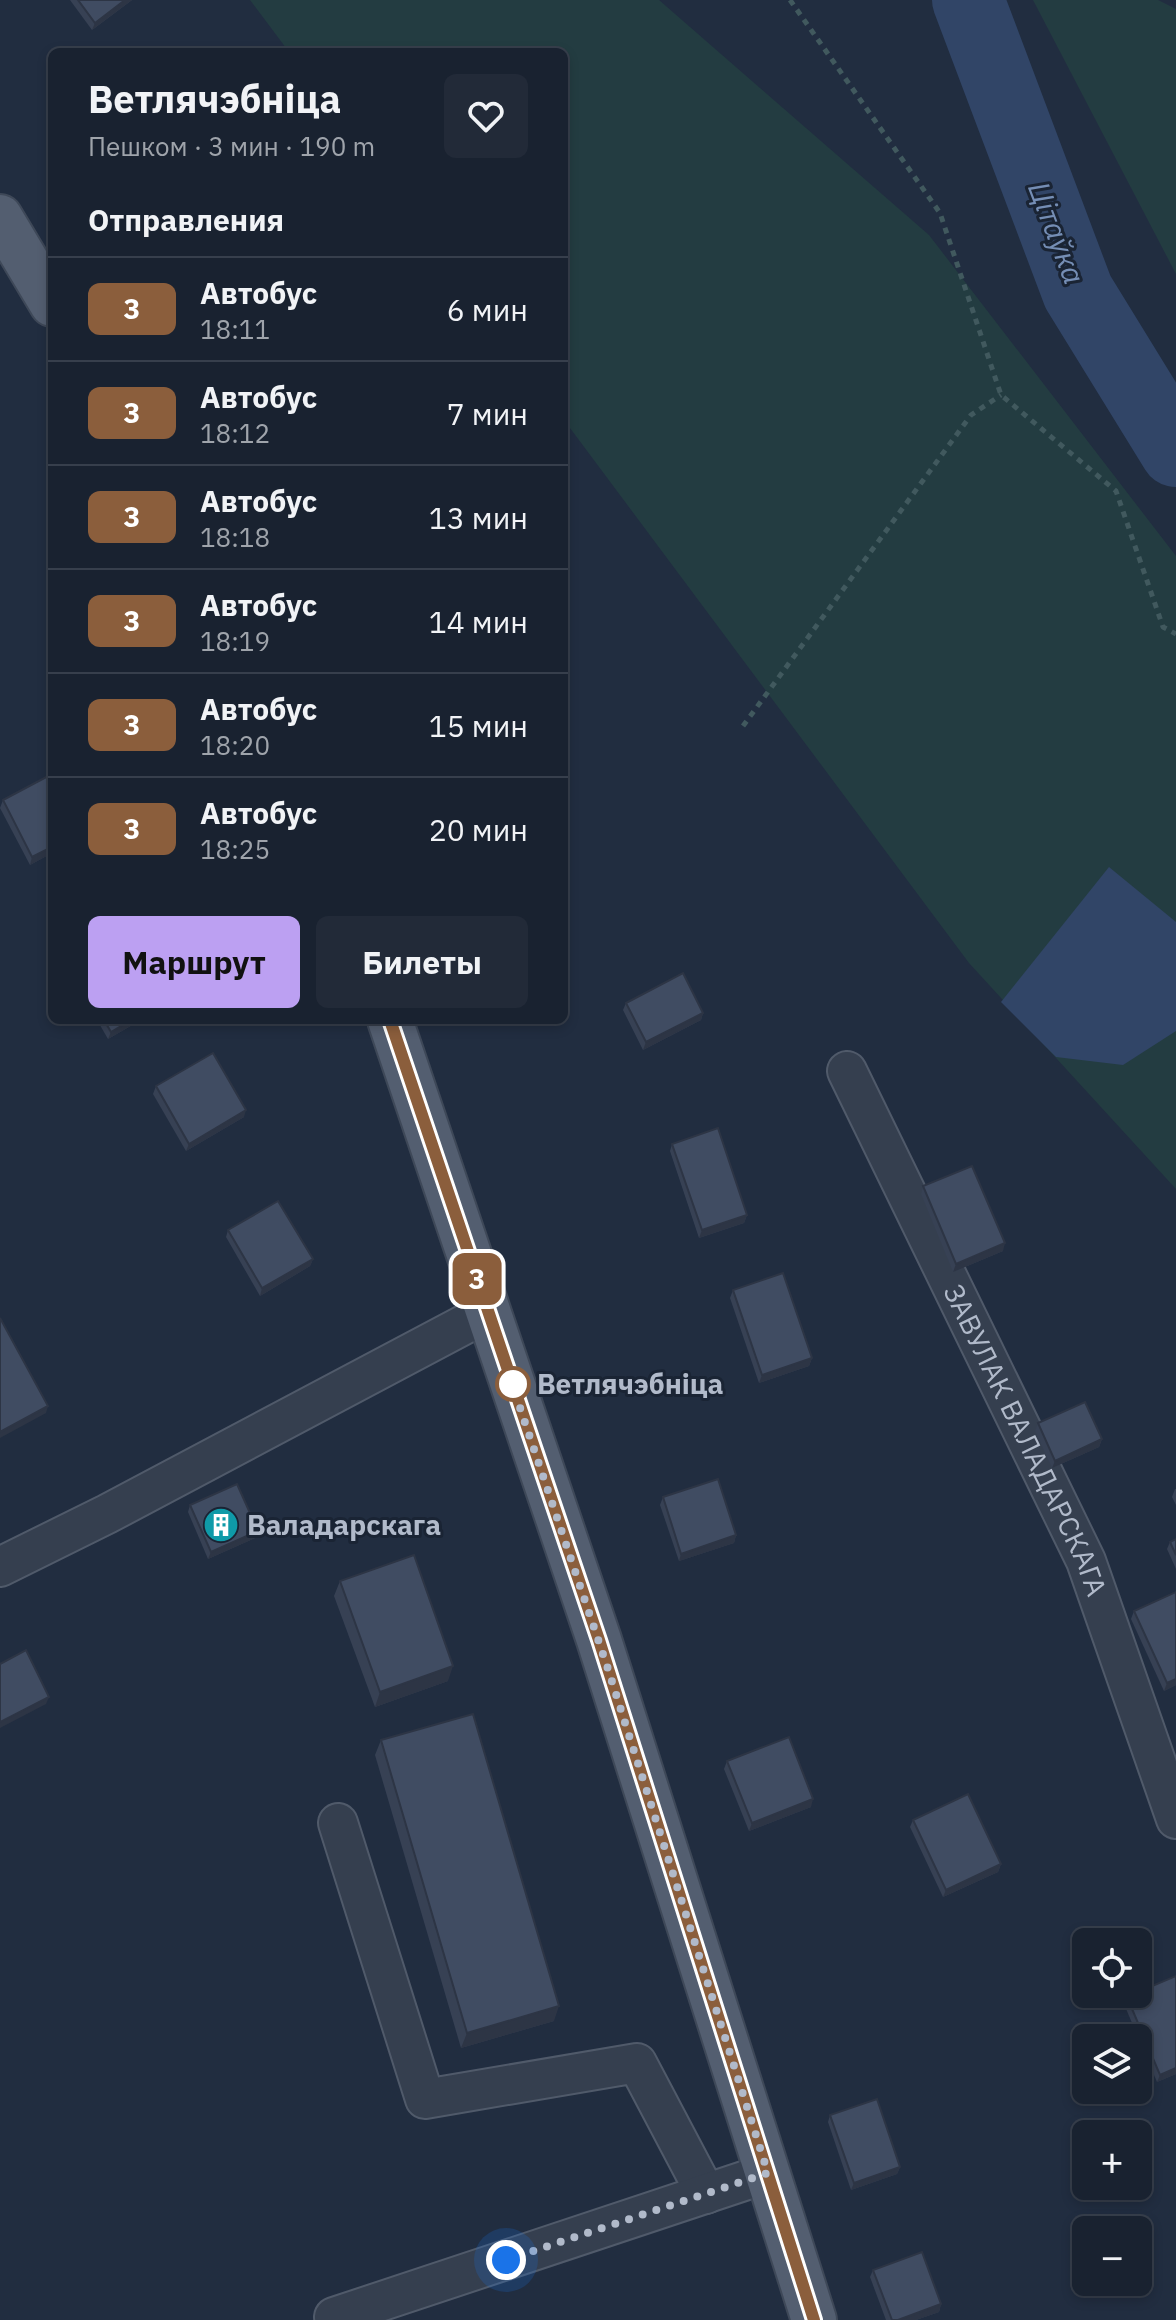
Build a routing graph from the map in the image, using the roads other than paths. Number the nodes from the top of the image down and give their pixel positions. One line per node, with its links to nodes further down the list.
1 (0, 217): 2 (main road)
2 (48, 297)
3 (391, 1024): 5 (main road)
4 (847, 1071): 7 (street, ЗАВУЛАК ВАЛАДАРСКАГА)
5 (488, 1312): 6 (street); 9 (main road)
6 (0, 1567)
7 (1176, 1819)
8 (338, 1823): 10 (street)
9 (768, 2173): 10 (street); 12 (main road)
10 (706, 2194): 11 (street)
11 (334, 2317)
12 (814, 2320)

